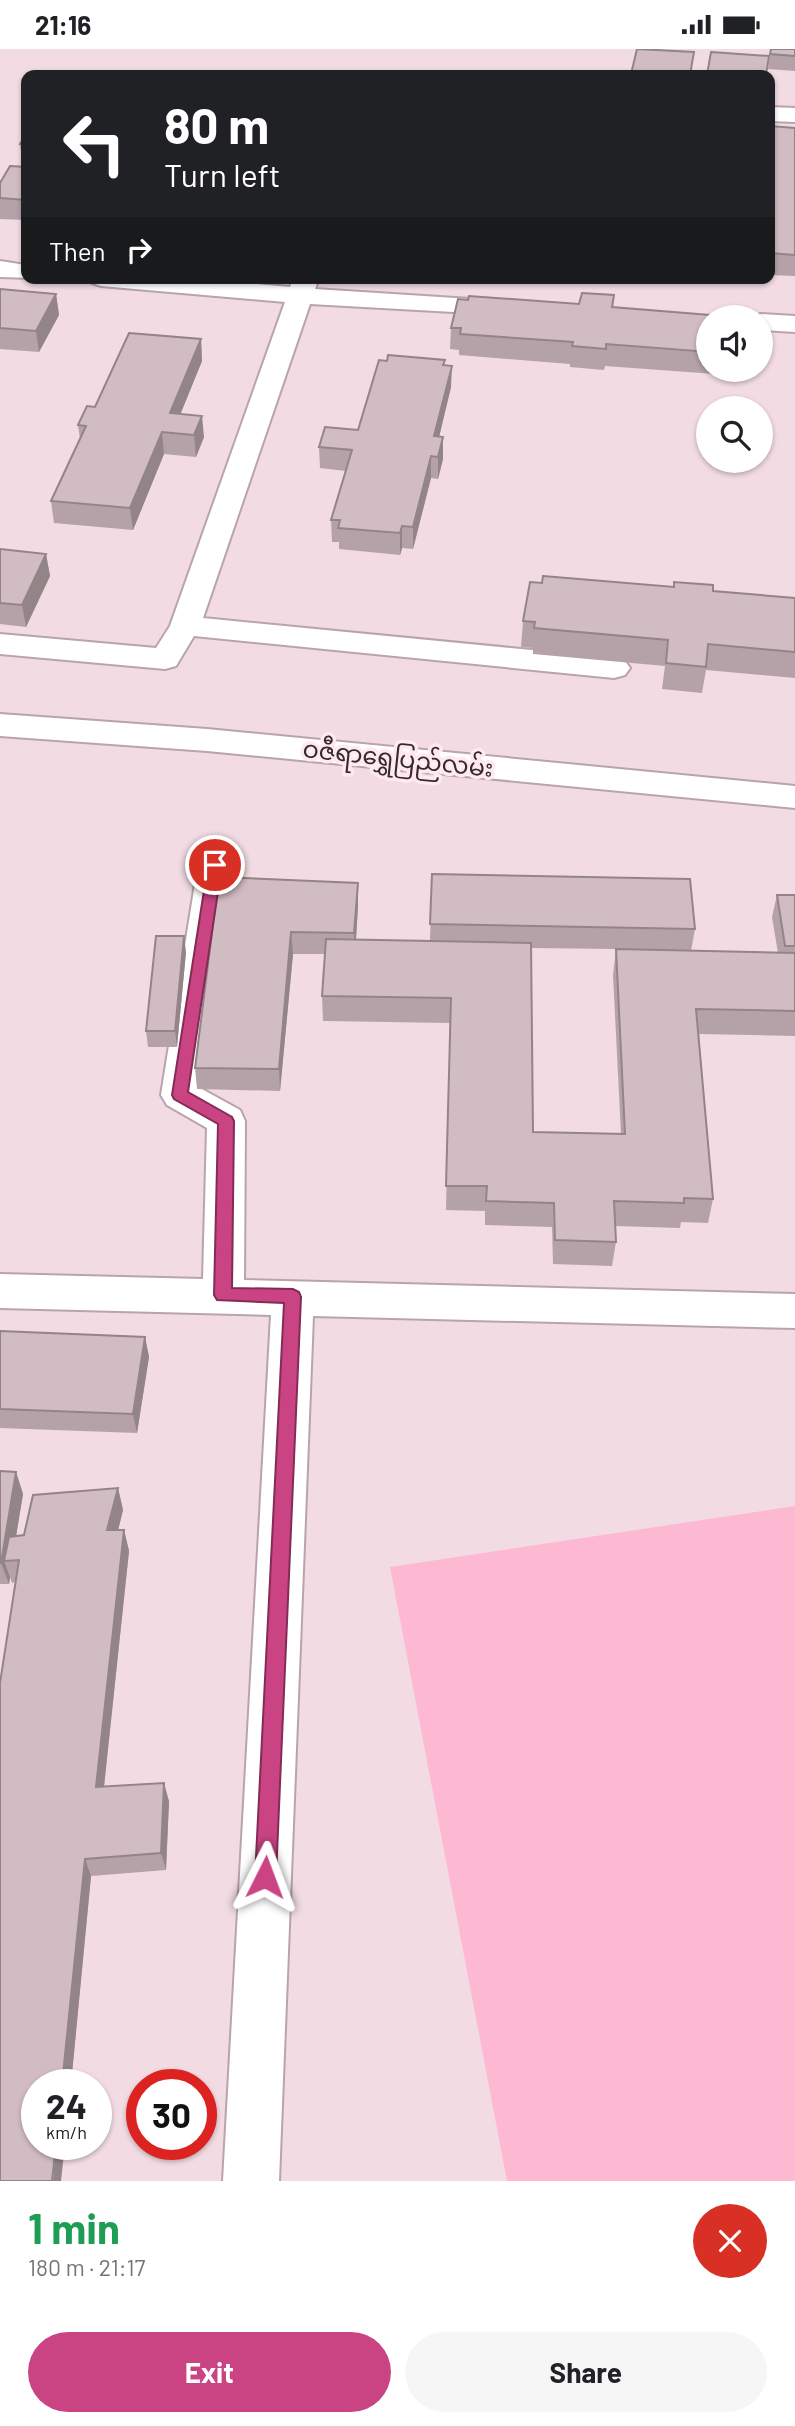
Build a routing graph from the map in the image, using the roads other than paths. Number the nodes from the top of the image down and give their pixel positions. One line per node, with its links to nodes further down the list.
1 (775, 114): 2 (street)
2 (795, 115)
3 (0, 269): 4 (street)
4 (21, 271)
5 (236, 284): 6 (street)
6 (303, 287): 7 (street); 10 (street)
7 (532, 309)
8 (773, 323): 9 (street)
9 (795, 324)
10 (185, 626): 11 (street); 12 (street)
11 (0, 644)
12 (614, 668)
13 (0, 725): 14 (street, ဝဇီရာရွှေပြည်လမ်း)
14 (795, 797)
15 (215, 865): 17 (street)
16 (0, 1291): 17 (street)
17 (223, 1295): 18 (street)
18 (293, 1297): 19 (street); 20 (street)
19 (795, 1311)
20 (251, 2181)

